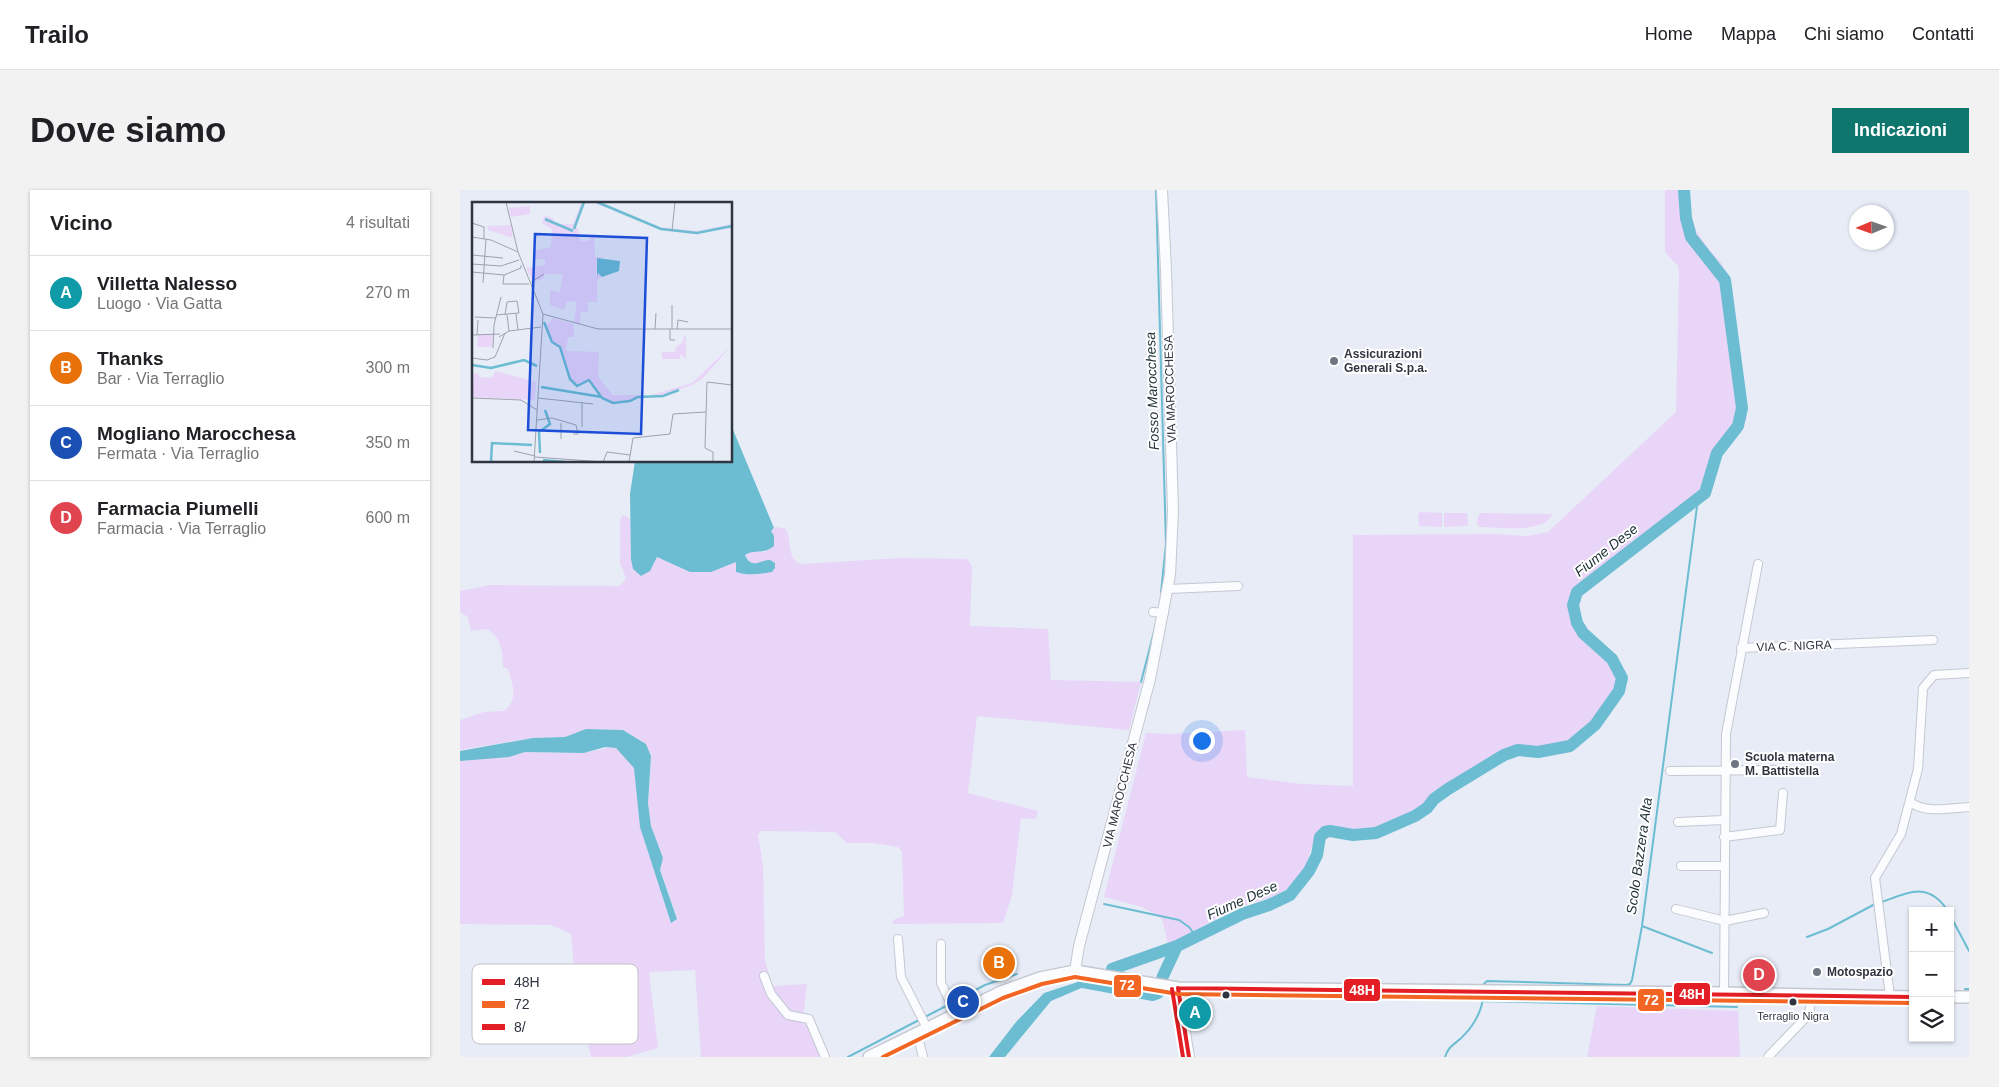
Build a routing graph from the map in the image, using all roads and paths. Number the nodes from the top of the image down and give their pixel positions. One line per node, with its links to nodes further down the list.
1 (1162, 190): 4 (street, VIA MAROCCHESA)
2 (1758, 564): 8 (street, VIA C. NIGRA)
3 (1238, 586): 4 (street)
4 (1168, 589): 6 (street, VIA MAROCCHESA)
5 (1153, 612): 6 (street)
6 (1164, 613): 26 (street, VIA MAROCCHESA)
7 (1933, 640): 8 (street, VIA C. NIGRA)
8 (1742, 648): 10 (street)
9 (1969, 673): 14 (street)
10 (1725, 770): 11 (street); 12 (street); 16 (street)
11 (1781, 770)
12 (1670, 771)
13 (1783, 793): 18 (street)
14 (1910, 802): 15 (street); 31 (street)
15 (1969, 807)
16 (1724, 820): 17 (street); 18 (street)
17 (1678, 822)
18 (1724, 837): 20 (street)
19 (1681, 866): 20 (street)
20 (1724, 866): 23 (street)
21 (1676, 909): 23 (street)
22 (1764, 913): 23 (street)
23 (1724, 921): 29 (street)
24 (898, 939): 36 (street)
25 (941, 944): 35 (street)
26 (1075, 971): 28 (main road); 35 (main road)
27 (764, 976): 37 (street)
28 (1178, 988): 29 (main road); 40 (street)
29 (1724, 993): 30 (main road)
30 (1812, 994): 31 (main road); 41 (street)
31 (1890, 996): 32 (main road)
32 (1909, 997)
33 (1954, 997): 34 (main road)
34 (1969, 997)
35 (953, 1007): 36 (main road)
36 (922, 1025): 38 (main road); 39 (street)
37 (825, 1057)
38 (868, 1057)
39 (923, 1057)
40 (1189, 1057)
41 (1768, 1057)

